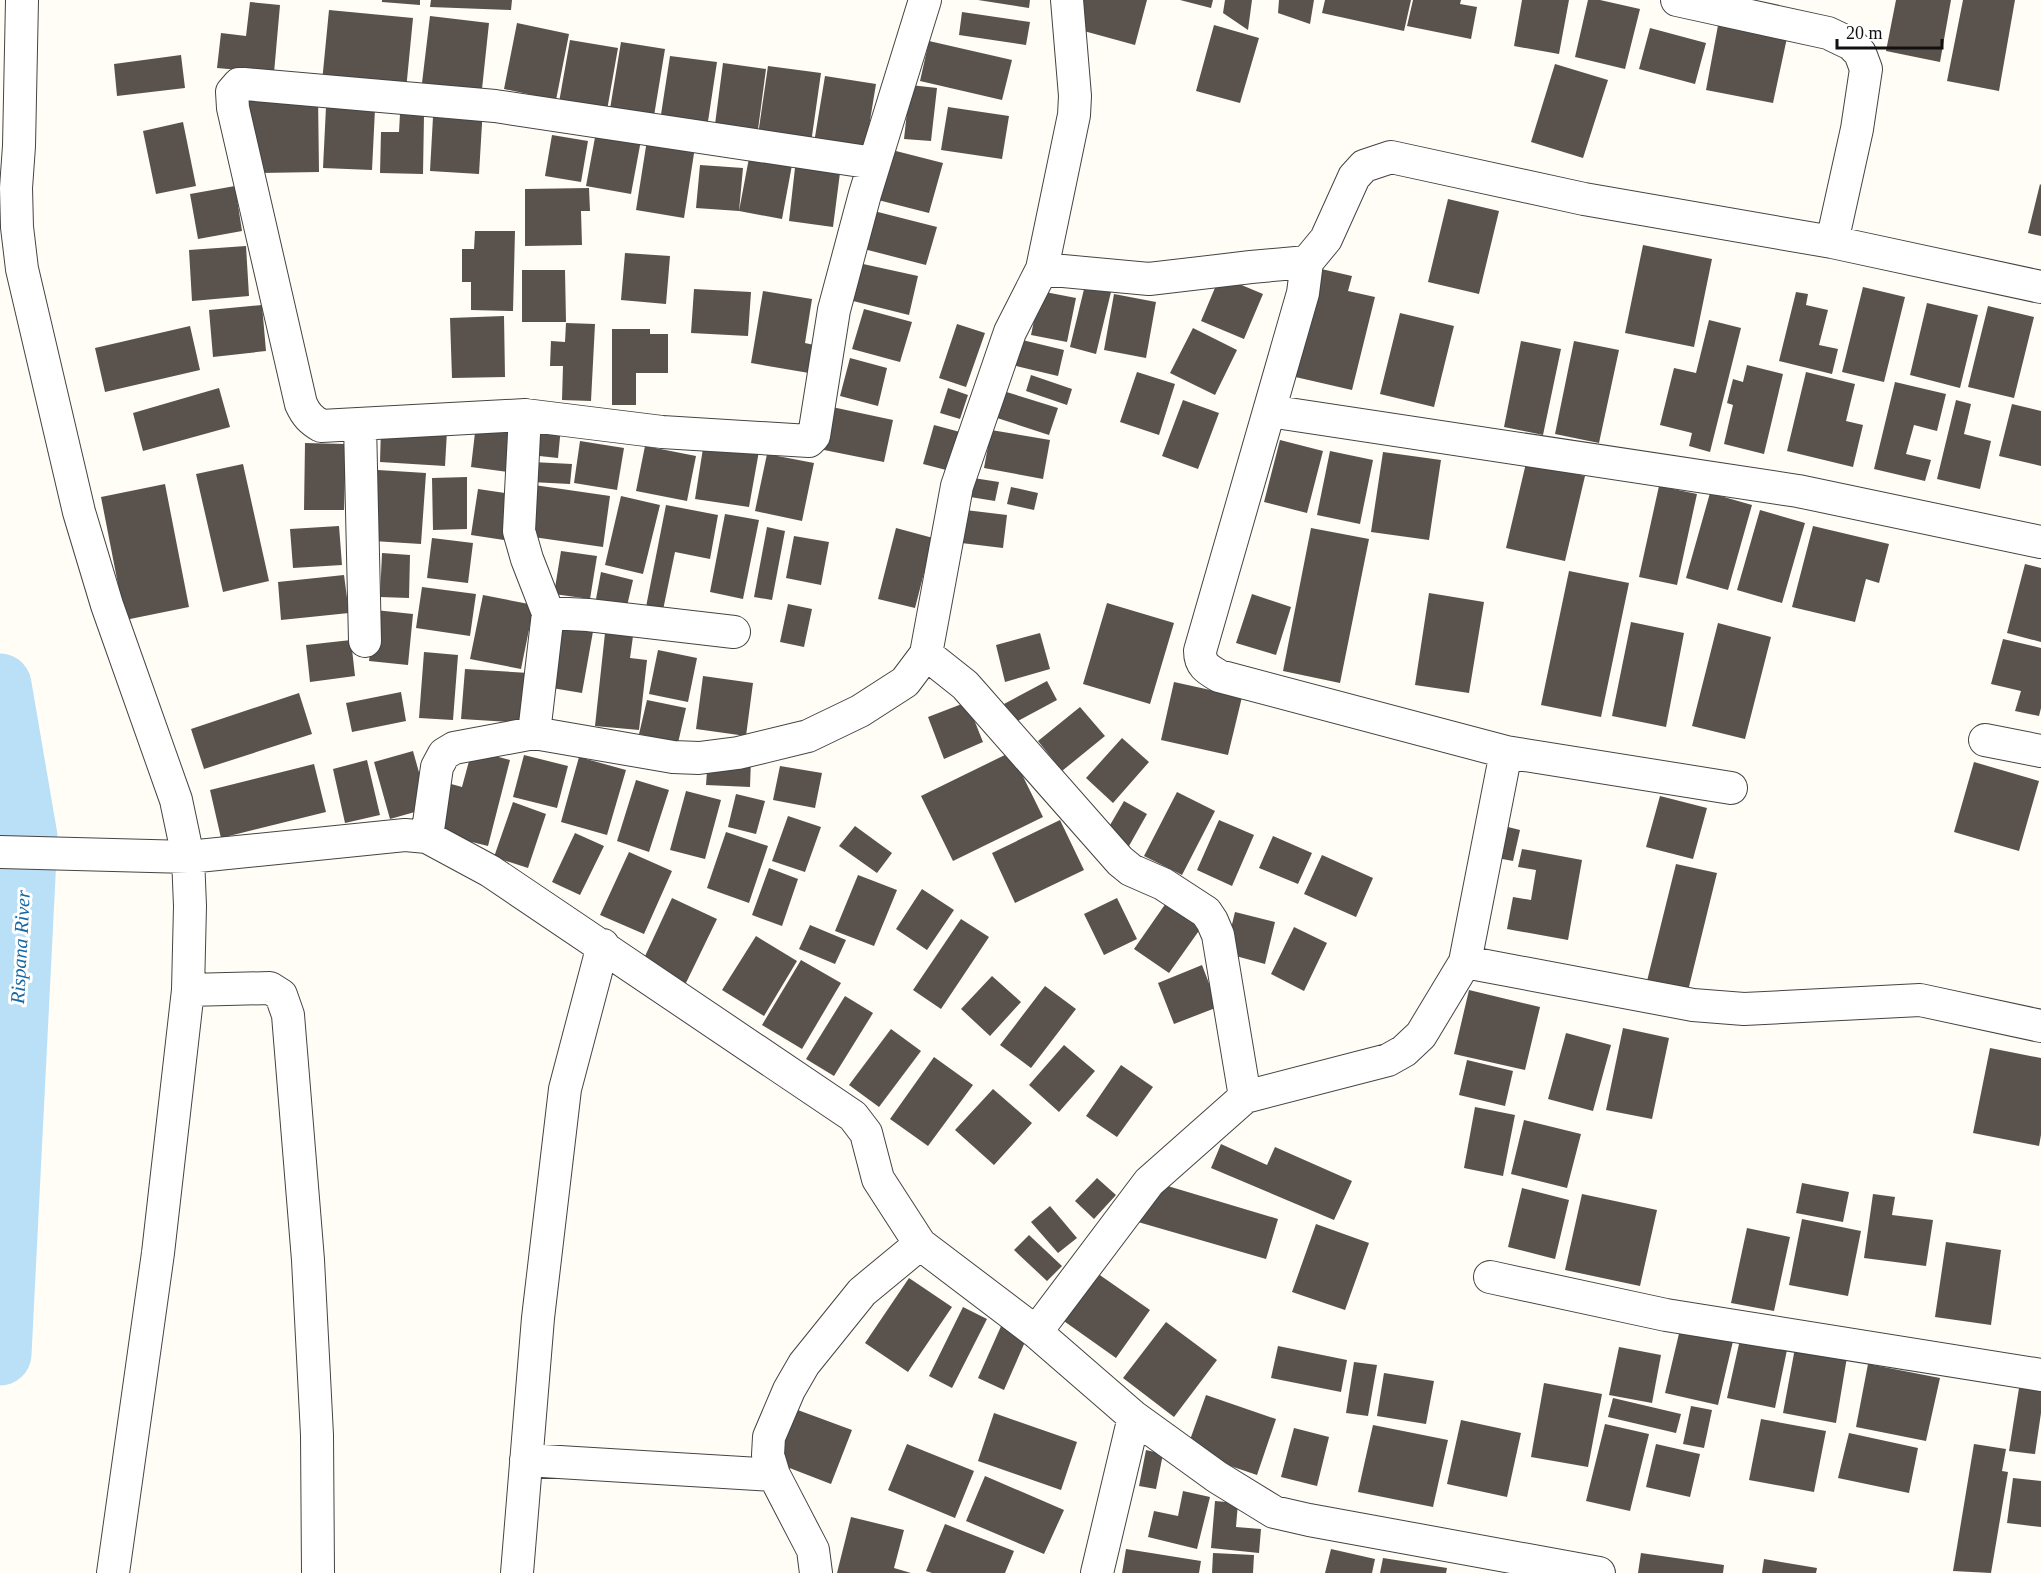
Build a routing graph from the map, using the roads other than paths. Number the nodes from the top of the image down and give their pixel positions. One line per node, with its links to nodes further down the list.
1 (22, 0): 25 (street)
2 (925, 0): 5 (street)
3 (1067, 0): 8 (street)
4 (1677, 0): 6 (street)
5 (874, 163): 11 (street); 12 (street)
6 (1832, 242): 7 (street); 9 (street)
7 (1307, 262): 8 (street); 10 (street)
8 (1042, 269): 17 (street)
9 (2041, 287)
10 (1269, 411): 13 (street); 21 (street)
11 (525, 416): 12 (street); 14 (street)
12 (360, 424): 16 (street)
13 (2041, 542)
14 (548, 613): 15 (street); 18 (street)
15 (734, 632)
16 (364, 640)
17 (926, 654): 18 (street); 30 (street)
18 (534, 733): 23 (street)
19 (1985, 740): 20 (street)
20 (2041, 751)
21 (1506, 752): 22 (street); 27 (street)
22 (1731, 788)
23 (427, 837): 25 (street); 26 (street)
24 (0, 852): 25 (street)
25 (174, 858): 28 (street)
26 (603, 945): 31 (street); 36 (street)
27 (1465, 962): 29 (street); 30 (street)
28 (188, 990): 38 (street); 39 (street)
29 (2041, 1026)
30 (1245, 1097): 33 (street)
31 (920, 1244): 33 (street); 37 (street)
32 (1490, 1277): 34 (street)
33 (1036, 1332): 35 (street)
34 (2041, 1375)
35 (1134, 1417): 42 (street); 43 (street)
36 (526, 1460): 37 (street); 40 (street)
37 (774, 1475): 41 (street)
38 (112, 1573)
39 (318, 1573)
40 (516, 1573)
41 (816, 1573)
42 (1097, 1573)
43 (1599, 1573)

